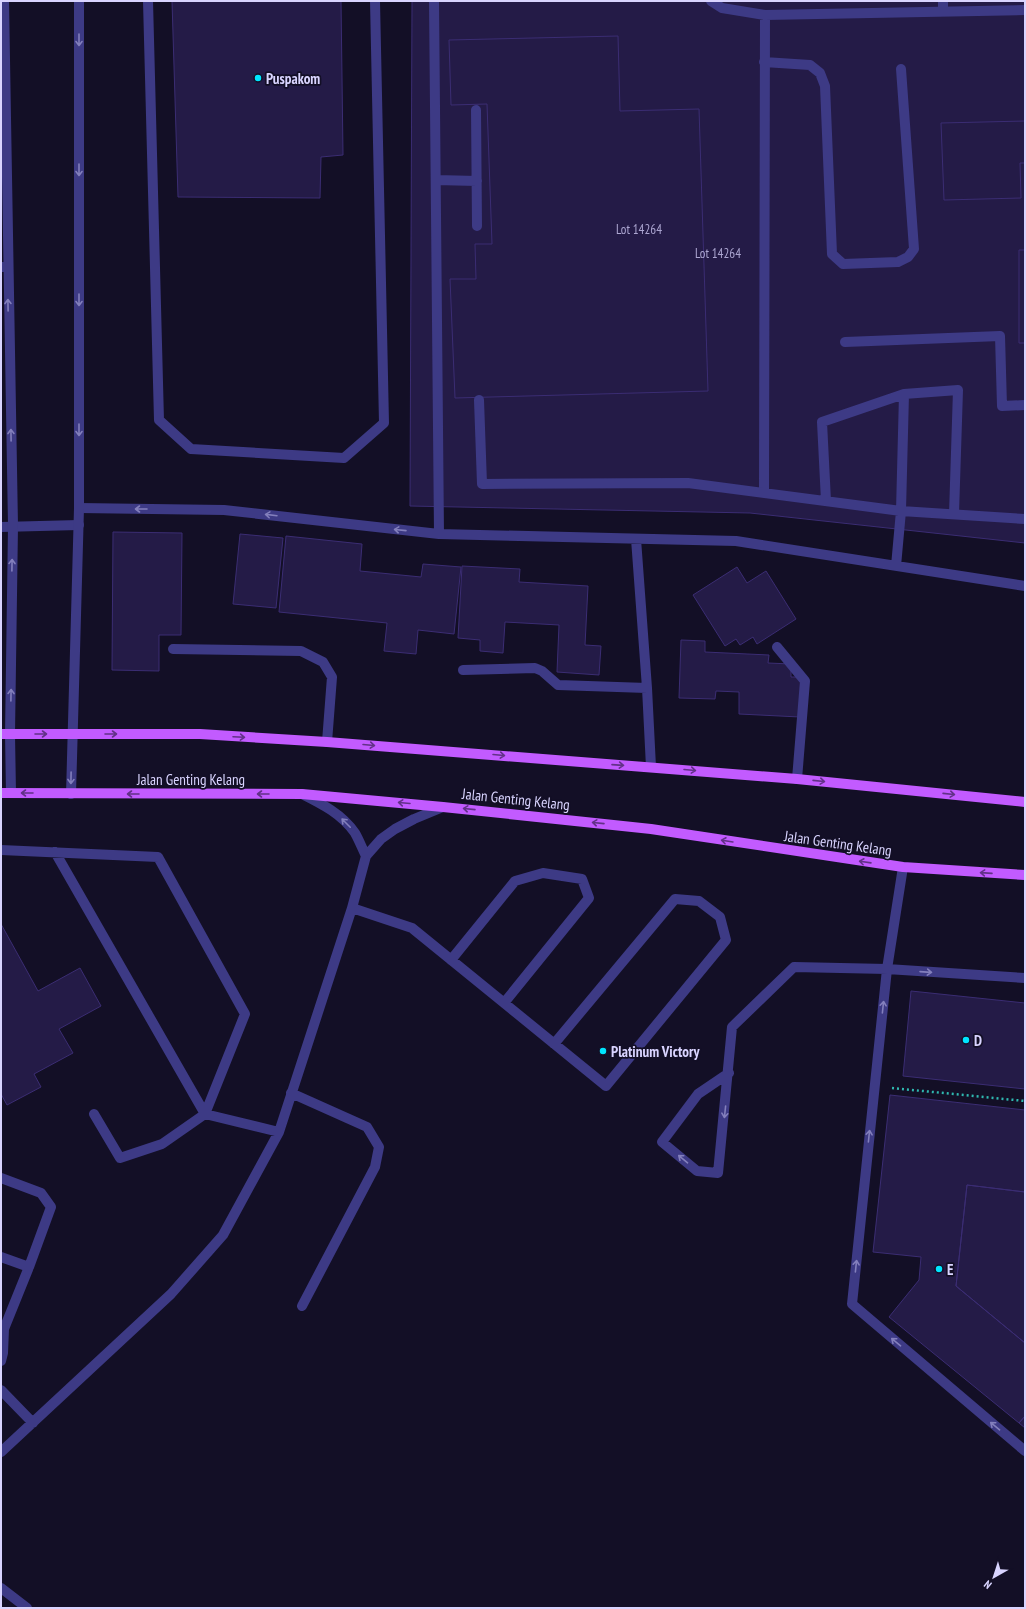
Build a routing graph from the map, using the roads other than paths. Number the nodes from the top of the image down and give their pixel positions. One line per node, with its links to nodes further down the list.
1 (4, 1): 11 (street)
2 (79, 1): 25 (street, one-way to 25)
3 (148, 1): 4 (street)
4 (375, 1)
5 (434, 1): 15 (street)
6 (711, 1): 10 (street)
7 (943, 1): 9 (street)
8 (1025, 10): 9 (street)
9 (943, 12): 10 (street)
10 (765, 15): 12 (street)
11 (2, 21): 18 (street)
12 (764, 62): 13 (street); 23 (street)
13 (900, 69)
14 (476, 110): 16 (street)
15 (436, 180): 16 (street); 32 (street)
16 (477, 181): 17 (street)
17 (477, 226)
18 (4, 267): 30 (street, one-way to 18)
19 (845, 342): 22 (street)
20 (904, 394): 24 (street); 26 (street); 27 (street)
21 (479, 400): 23 (street)
22 (1025, 405)
23 (764, 493): 24 (street)
24 (826, 501): 26 (street)
25 (79, 508): 29 (street); 32 (street, one-way to 25)
26 (901, 511): 27 (street); 34 (street)
27 (954, 514): 28 (street)
28 (1025, 519)
29 (79, 525): 30 (street); 41 (street)
30 (13, 526): 31 (street); 40 (street, one-way to 30)
31 (1, 527)
32 (439, 534): 33 (street)
33 (636, 539): 34 (street); 39 (street)
34 (896, 566): 35 (street)
35 (1025, 586)
36 (777, 647): 44 (street)
37 (173, 649): 42 (street)
38 (463, 670): 39 (street)
39 (647, 688): 43 (street)
40 (6, 734): 41 (main road, one-way to 41); 45 (street)
41 (72, 734): 42 (main road, one-way to 42); 46 (street, one-way to 46)
42 (327, 742): 43 (main road, one-way to 43)
43 (651, 767): 44 (main road, one-way to 44)
44 (797, 779): 48 (main road, one-way to 48)
45 (6, 793): 46 (main road, Jalan Genting Kelang, one-way to 45)
46 (71, 794): 47 (main road, Jalan Genting Kelang, one-way to 46)
47 (302, 794): 49 (main road, Jalan Genting Kelang, one-way to 47); 52 (street, one-way to 47)
48 (1025, 802)
49 (443, 807): 52 (street); 53 (main road, Jalan Genting Kelang, one-way to 49)
50 (1, 850): 51 (street)
51 (55, 852): 64 (street); 64 (street)
52 (366, 856): 55 (street)
53 (903, 867): 54 (main road, Jalan Genting Kelang, one-way to 53); 57 (street)
54 (1025, 875)
55 (352, 908): 56 (street); 62 (street)
56 (451, 960): 59 (street); 59 (street)
57 (887, 969): 58 (street, one-way to 58); 61 (street); 74 (street, one-way to 57)
58 (1025, 978)
59 (504, 1003): 60 (street)
60 (554, 1044): 60 (street)
61 (729, 1073): 61 (street, one-way to 61)
62 (291, 1093): 65 (street); 69 (street)
63 (94, 1114): 64 (street)
64 (205, 1114): 65 (street)
65 (279, 1132): 73 (street)
66 (1, 1178): 68 (street)
67 (1, 1257): 68 (street)
68 (29, 1267): 70 (street)
69 (302, 1306)
70 (2, 1329): 71 (street)
71 (1, 1361)
72 (1, 1390): 73 (street)
73 (33, 1423): 75 (street)
74 (1025, 1451)
75 (1, 1452)
76 (1, 1588): 77 (street)
77 (27, 1608)

